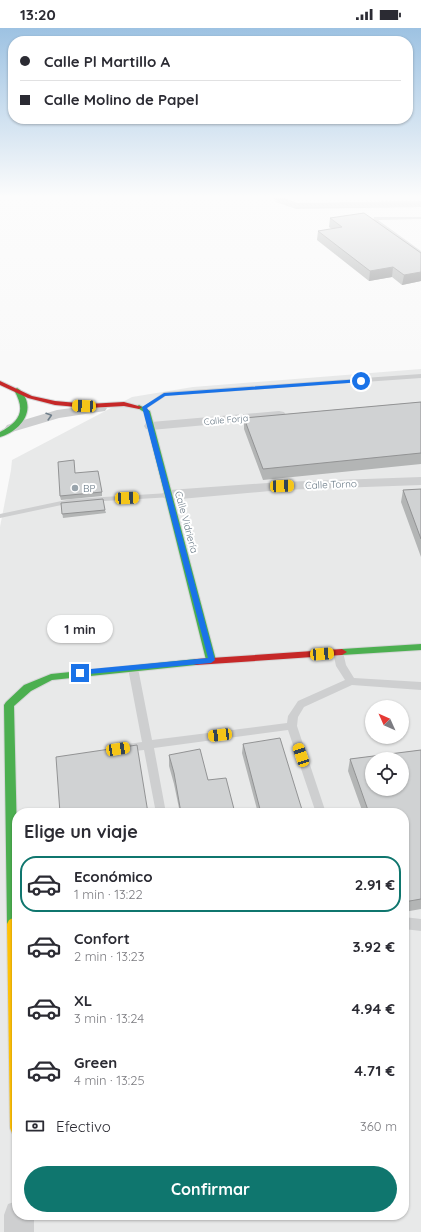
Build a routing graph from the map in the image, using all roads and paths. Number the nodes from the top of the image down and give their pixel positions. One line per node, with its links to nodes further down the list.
1 (421, 376): 5 (lane)
2 (3, 383): 3 (street)
3 (17, 390): 4 (street); 8 (street)
4 (126, 405): 5 (street); 8 (street, one-way to 4)
5 (144, 408): 7 (street, Calle Vidriería)
6 (294, 414): 7 (street, Calle Forja)
7 (151, 426): 10 (street, Calle Vidriería)
8 (4, 433)
9 (421, 481): 10 (street, Calle Torno)
10 (168, 495): 12 (lane); 16 (street, Calle Vidriería)
11 (0, 513): 12 (lane)
12 (11, 513): 13 (lane)
13 (0, 516)
14 (421, 647): 15 (street)
15 (338, 652): 16 (street); 18 (lane)
16 (211, 660): 17 (street)
17 (133, 668): 21 (lane); 25 (street)
18 (351, 681): 19 (lane); 20 (lane)
19 (421, 686)
20 (292, 726): 21 (lane); 24 (lane)
21 (148, 744): 22 (lane); 23 (lane)
22 (111, 750)
23 (160, 808)
24 (319, 808)
25 (12, 864)
26 (409, 924): 27 (lane)
27 (421, 925)
28 (19, 1220): 29 (street)
29 (19, 1232)

